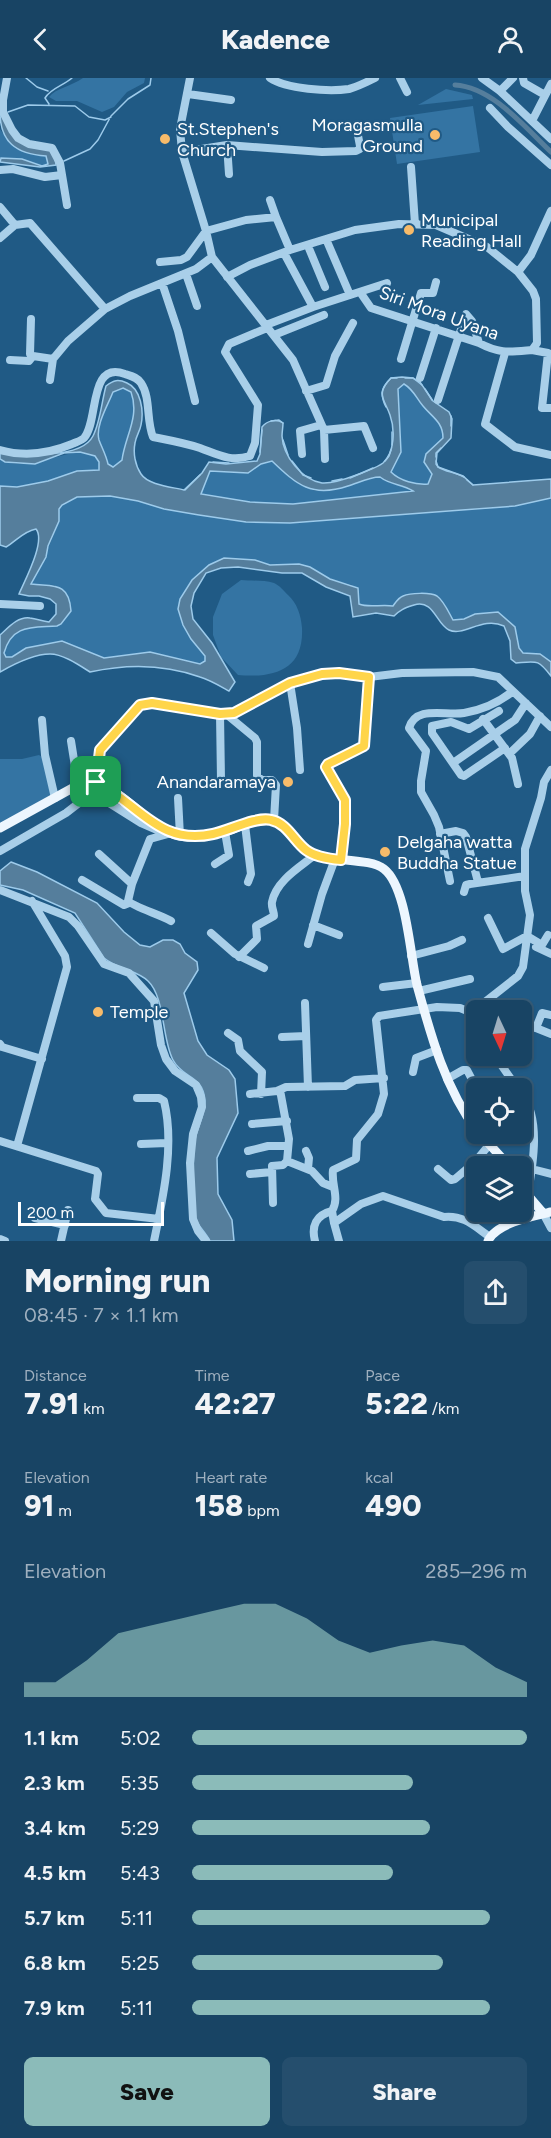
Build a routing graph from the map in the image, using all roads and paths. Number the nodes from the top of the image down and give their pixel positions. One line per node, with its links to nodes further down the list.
1 (7, 78): 25 (street)
2 (190, 78): 12 (street)
3 (270, 78): 4 (street)
4 (375, 78)
5 (400, 78): 11 (street)
6 (482, 78): 10 (street)
7 (513, 78): 10 (street)
8 (523, 78): 13 (street)
9 (551, 84): 13 (street)
10 (500, 91): 16 (street)
11 (407, 92)
12 (188, 94): 14 (street); 20 (street)
13 (545, 95): 16 (street)
14 (231, 100)
15 (490, 108): 21 (street)
16 (532, 121): 18 (street)
17 (356, 124): 19 (street)
18 (551, 139)
19 (227, 145): 20 (street); 24 (street)
20 (182, 152): 33 (street)
21 (551, 165)
22 (411, 167): 31 (street)
23 (0, 170): 25 (street)
24 (229, 174)
25 (62, 175): 27 (street)
26 (270, 200): 30 (street)
27 (68, 205)
28 (0, 207): 32 (street)
29 (551, 211): 40 (street)
30 (276, 217): 33 (street); 37 (street)
31 (415, 224): 35 (street); 40 (street)
32 (15, 225): 34 (street); 51 (street)
33 (207, 231): 38 (street); 39 (street)
34 (0, 238)
35 (326, 239): 36 (street); 48 (street)
36 (308, 246): 37 (street); 46 (street)
37 (287, 251): 42 (street); 50 (street)
38 (212, 257): 41 (street); 42 (street)
39 (160, 262)
40 (518, 273): 61 (street)
41 (186, 274): 44 (street); 49 (street)
42 (227, 277): 56 (street)
43 (436, 282): 54 (street)
44 (162, 283): 51 (street); 71 (street)
45 (387, 283): 47 (street)
46 (326, 287)
47 (360, 292): 48 (street); 54 (street, Siri Mora Uyana)
48 (350, 296): 50 (street)
49 (197, 306)
50 (313, 307): 56 (street)
51 (105, 309): 64 (street)
52 (324, 315): 58 (street)
53 (31, 318): 63 (street)
54 (413, 322): 57 (street, Siri Mora Uyana); 65 (street)
55 (353, 323): 69 (street)
56 (266, 327): 58 (street); 75 (street)
57 (436, 328): 59 (street, Siri Mora Uyana); 67 (street)
58 (274, 335): 69 (street)
59 (459, 336): 60 (street, Siri Mora Uyana); 60 (street); 70 (street)
60 (479, 343): 62 (street, Siri Mora Uyana)
61 (532, 350): 62 (street, Siri Mora Uyana); 72 (street)
62 (505, 353): 77 (street)
63 (33, 356): 64 (street); 66 (street)
64 (56, 356): 68 (street)
65 (401, 359)
66 (10, 360)
67 (420, 378)
68 (50, 380)
69 (306, 391): 73 (street)
70 (438, 400)
71 (195, 401)
72 (551, 408)
73 (323, 428): 74 (street); 76 (street); 78 (street)
74 (373, 448)
75 (0, 450)
76 (302, 454)
77 (551, 455)
78 (325, 459)
79 (0, 604): 80 (street)
80 (40, 606)
81 (369, 677): 82 (street); 83 (street); 114 (street)
82 (290, 683): 87 (street); 97 (street)
83 (512, 692): 84 (street); 86 (street)
84 (526, 704): 88 (street); 93 (street)
85 (499, 711): 89 (street)
86 (430, 713): 91 (street); 109 (street)
87 (223, 714): 99 (street); 100 (street); 105 (street)
88 (540, 716): 92 (street); 95 (street)
89 (483, 719): 91 (street); 93 (street)
90 (42, 720): 103 (street)
91 (432, 726): 96 (street)
92 (551, 727)
93 (495, 734): 95 (street); 96 (street)
94 (71, 741): 102 (street)
95 (507, 751): 96 (street); 101 (street)
96 (453, 764)
97 (300, 770)
98 (551, 770): 116 (street)
99 (221, 780)
100 (96, 782): 102 (main road); 110 (main road)
101 (518, 784)
102 (78, 785): 103 (main road)
103 (55, 798): 107 (main road)
104 (178, 798): 110 (street)
105 (273, 820): 106 (main road); 113 (main road)
106 (245, 825): 108 (main road); 119 (street)
107 (0, 828)
108 (225, 832): 110 (main road); 115 (street)
109 (440, 834): 118 (street); 120 (street)
110 (174, 835): 111 (street); 121 (street)
111 (0, 851)
112 (99, 854): 121 (street)
113 (315, 855): 114 (main road); 137 (street)
114 (338, 860): 128 (street); 136 (main road)
115 (215, 864)
116 (525, 876): 120 (street); 132 (street)
117 (82, 880): 125 (street)
118 (450, 881)
119 (248, 882)
120 (477, 882): 123 (street)
121 (132, 884): 125 (street)
122 (0, 890): 124 (street)
123 (464, 892)
124 (32, 901): 155 (street); 203 (street)
125 (129, 903): 127 (street)
126 (488, 918): 132 (street)
127 (171, 921)
128 (314, 925): 130 (street); 134 (street)
129 (211, 933): 137 (street)
130 (339, 935)
131 (548, 935): 132 (street)
132 (527, 939): 135 (street); 142 (street)
133 (462, 940): 136 (street)
134 (308, 944)
135 (551, 954)
136 (411, 956): 141 (main road)
137 (239, 957): 138 (street)
138 (264, 968)
139 (470, 979): 141 (street)
140 (383, 987): 141 (street)
141 (418, 987): 144 (main road)
142 (492, 1000)
143 (305, 1003): 151 (street)
144 (424, 1009): 145 (street); 154 (main road); 157 (street)
145 (466, 1011)
146 (551, 1015): 148 (street)
147 (532, 1027): 148 (street)
148 (536, 1028): 150 (street)
149 (228, 1033): 163 (street)
150 (551, 1034)
151 (306, 1036): 152 (street); 160 (street)
152 (282, 1037)
153 (0, 1044): 155 (street)
154 (437, 1050): 156 (street); 159 (main road)
155 (42, 1059): 173 (street)
156 (413, 1072)
157 (384, 1078): 160 (street); 185 (street)
158 (471, 1078): 159 (street)
159 (447, 1079): 165 (main road)
160 (308, 1087): 161 (street)
161 (280, 1089): 163 (street); 166 (street)
162 (250, 1094): 163 (street)
163 (261, 1094)
164 (137, 1098): 170 (street)
165 (466, 1116)
166 (287, 1121): 167 (street); 174 (street)
167 (252, 1124)
168 (532, 1126): 181 (street)
169 (0, 1141): 173 (street)
170 (167, 1143): 171 (street); 193 (street)
171 (141, 1144)
172 (489, 1145): 177 (main road); 180 (street)
173 (17, 1146): 193 (street)
174 (288, 1146): 175 (street); 178 (street)
175 (248, 1151)
176 (306, 1151): 179 (street)
177 (500, 1156)
178 (287, 1161): 179 (street); 182 (street)
179 (308, 1169): 185 (street)
180 (438, 1169)
181 (532, 1169): 184 (street)
182 (272, 1172): 183 (street); 187 (street)
183 (250, 1174)
184 (551, 1174)
185 (333, 1187): 189 (street)
186 (532, 1199): 190 (main road)
187 (273, 1203)
188 (68, 1210): 196 (street)
189 (332, 1212): 195 (street); 204 (street)
190 (547, 1213): 191 (main road); 197 (street)
191 (532, 1217)
192 (35, 1218): 196 (street)
193 (159, 1218): 202 (street)
194 (516, 1222): 199 (main road)
195 (334, 1223): 199 (street); 205 (street)
196 (65, 1225): 201 (street)
197 (551, 1228)
198 (0, 1239): 200 (street)
199 (489, 1239)
200 (6, 1241)
201 (61, 1241)
202 (154, 1241)
203 (206, 1241)
204 (315, 1241)
205 (339, 1241)

